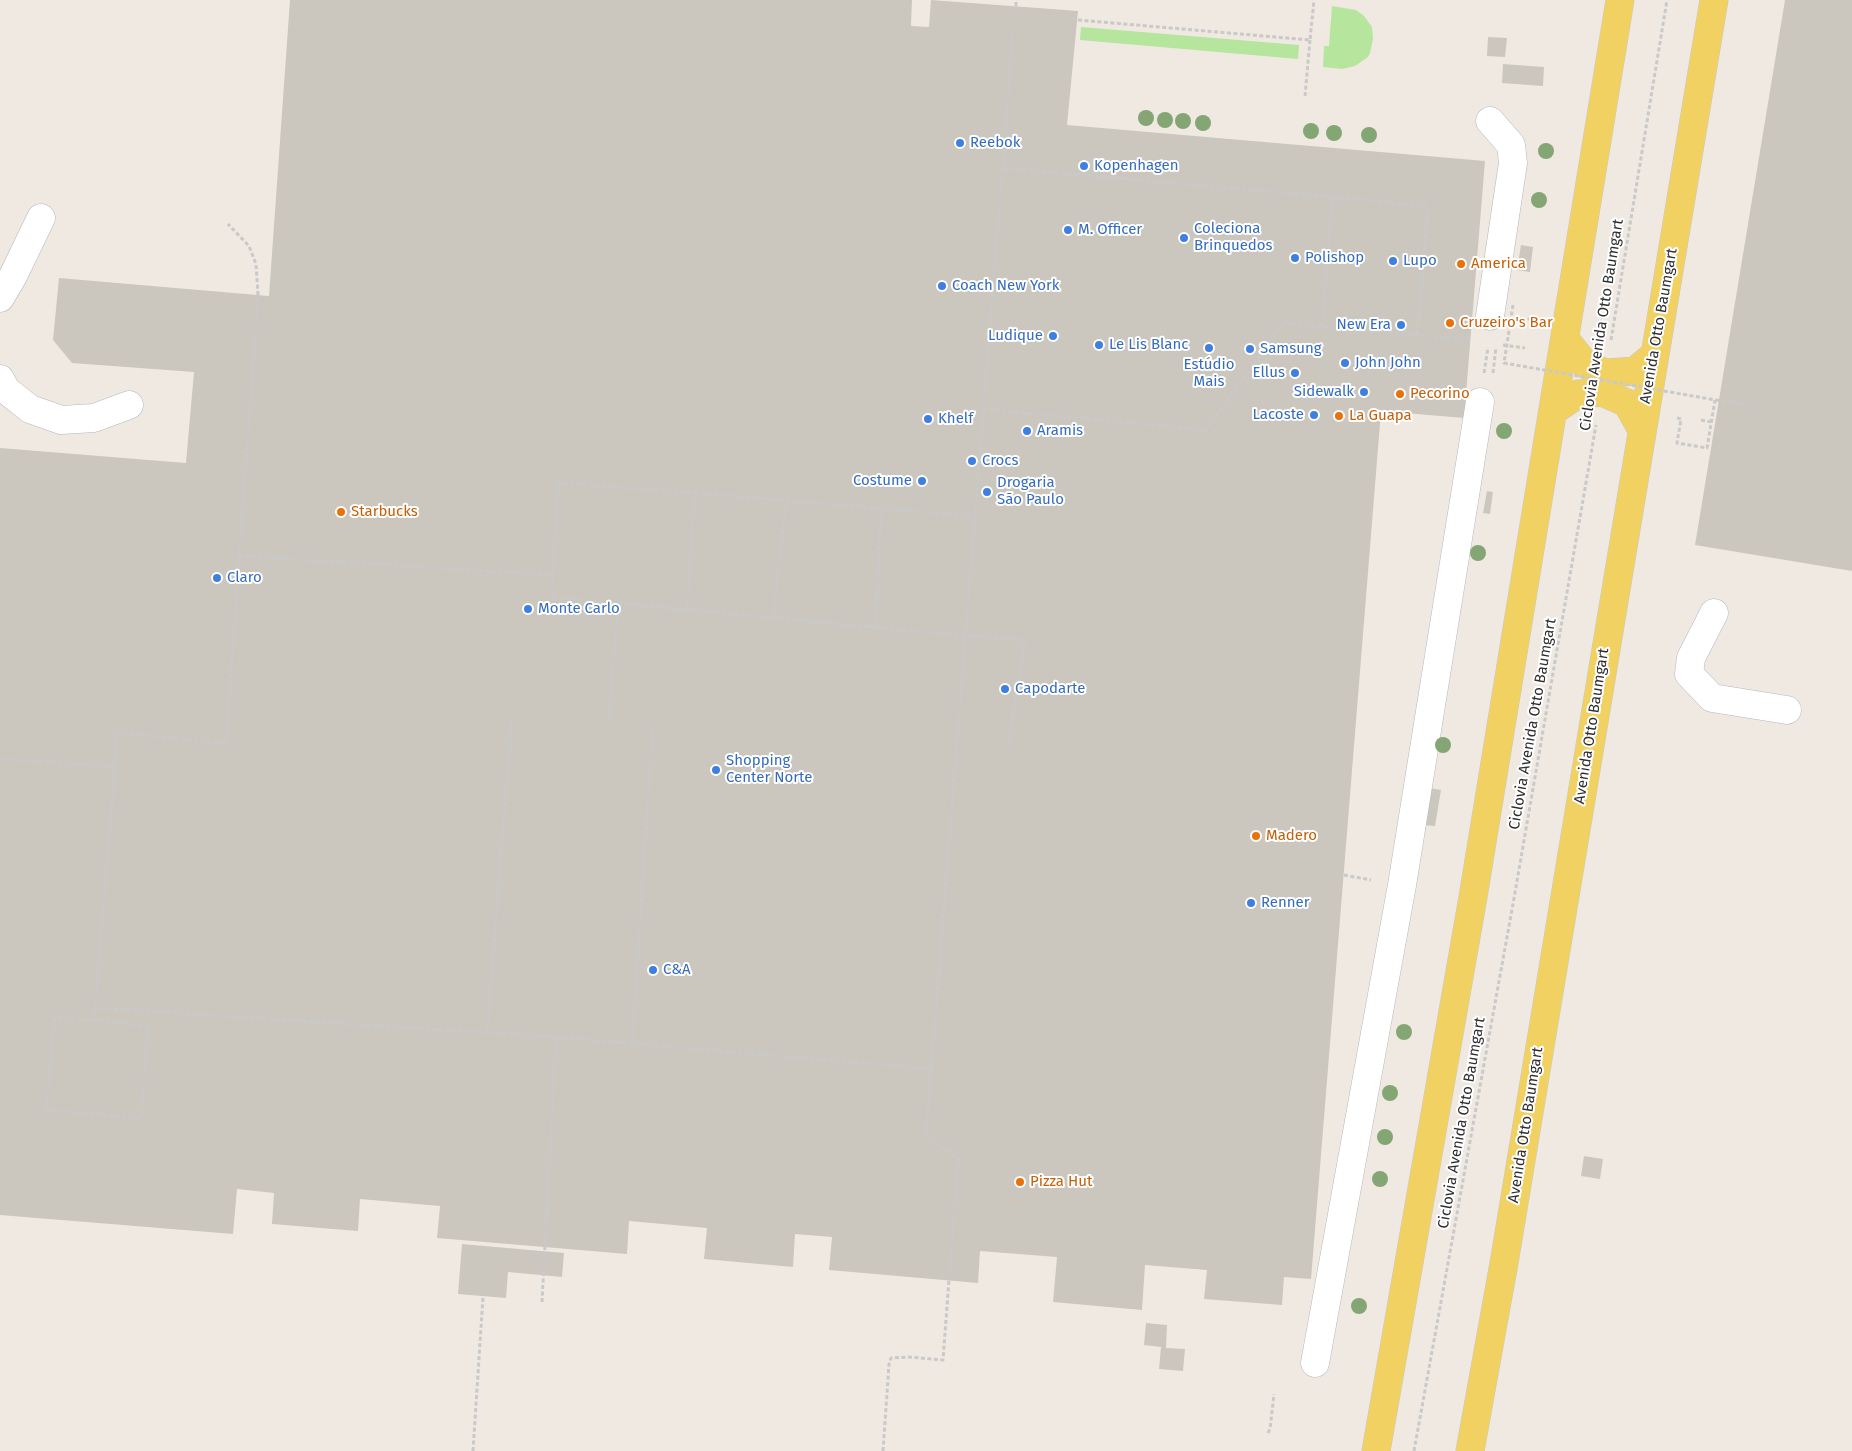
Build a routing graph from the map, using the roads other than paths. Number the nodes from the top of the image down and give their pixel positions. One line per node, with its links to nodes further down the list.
1 (1620, 0): 7 (main road)
2 (1714, 0): 8 (main road, Avenida Otto Baumgart)
3 (1490, 121): 6 (lane)
4 (41, 218): 5 (lane)
5 (0, 298)
6 (1502, 310)
7 (1565, 339): 10 (main road); 13 (main road)
8 (1654, 355): 10 (main road); 14 (main road, Avenida Otto Baumgart)
9 (0, 380): 12 (lane)
10 (1604, 382): 13 (main road); 14 (main road)
11 (1480, 402): 17 (lane)
12 (129, 405)
13 (1553, 411): 18 (main road)
14 (1642, 430): 19 (main road, Avenida Otto Baumgart)
15 (1714, 613): 16 (lane)
16 (1786, 710)
17 (1315, 1363)
18 (1376, 1451)
19 (1470, 1451)

